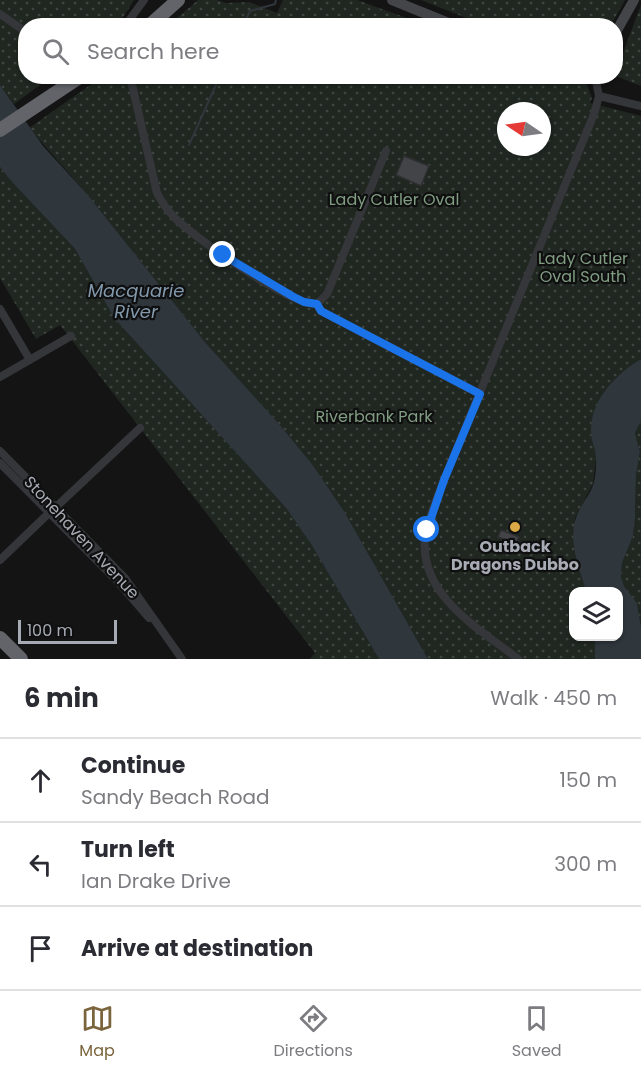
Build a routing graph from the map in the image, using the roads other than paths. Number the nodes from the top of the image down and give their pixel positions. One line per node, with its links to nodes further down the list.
1 (144, 0): 6 (street)
2 (178, 0): 7 (highway)
3 (392, 0): 8 (street)
4 (634, 0): 9 (street)
5 (0, 14): 10 (street)
6 (131, 18)
7 (158, 18)
8 (436, 18)
9 (623, 19)
10 (18, 26)
11 (69, 84): 16 (highway)
12 (132, 84): 18 (street)
13 (597, 84): 14 (street)
14 (599, 96): 15 (street); 23 (street)
15 (641, 106)
16 (0, 130)
17 (386, 151): 18 (street)
18 (317, 304): 23 (street)
19 (0, 309): 21 (street)
20 (71, 336): 21 (street)
21 (30, 360): 22 (street)
22 (0, 377)
23 (480, 394): 32 (street)
24 (140, 428): 27 (street)
25 (0, 451): 27 (street, Stonehaven Avenue)
26 (0, 463): 27 (street, Stonehaven Avenue)
27 (52, 511): 28 (street); 31 (street, Stonehaven Avenue)
28 (0, 560)
29 (0, 638): 30 (highway)
30 (21, 659)
31 (182, 659)
32 (518, 659)

